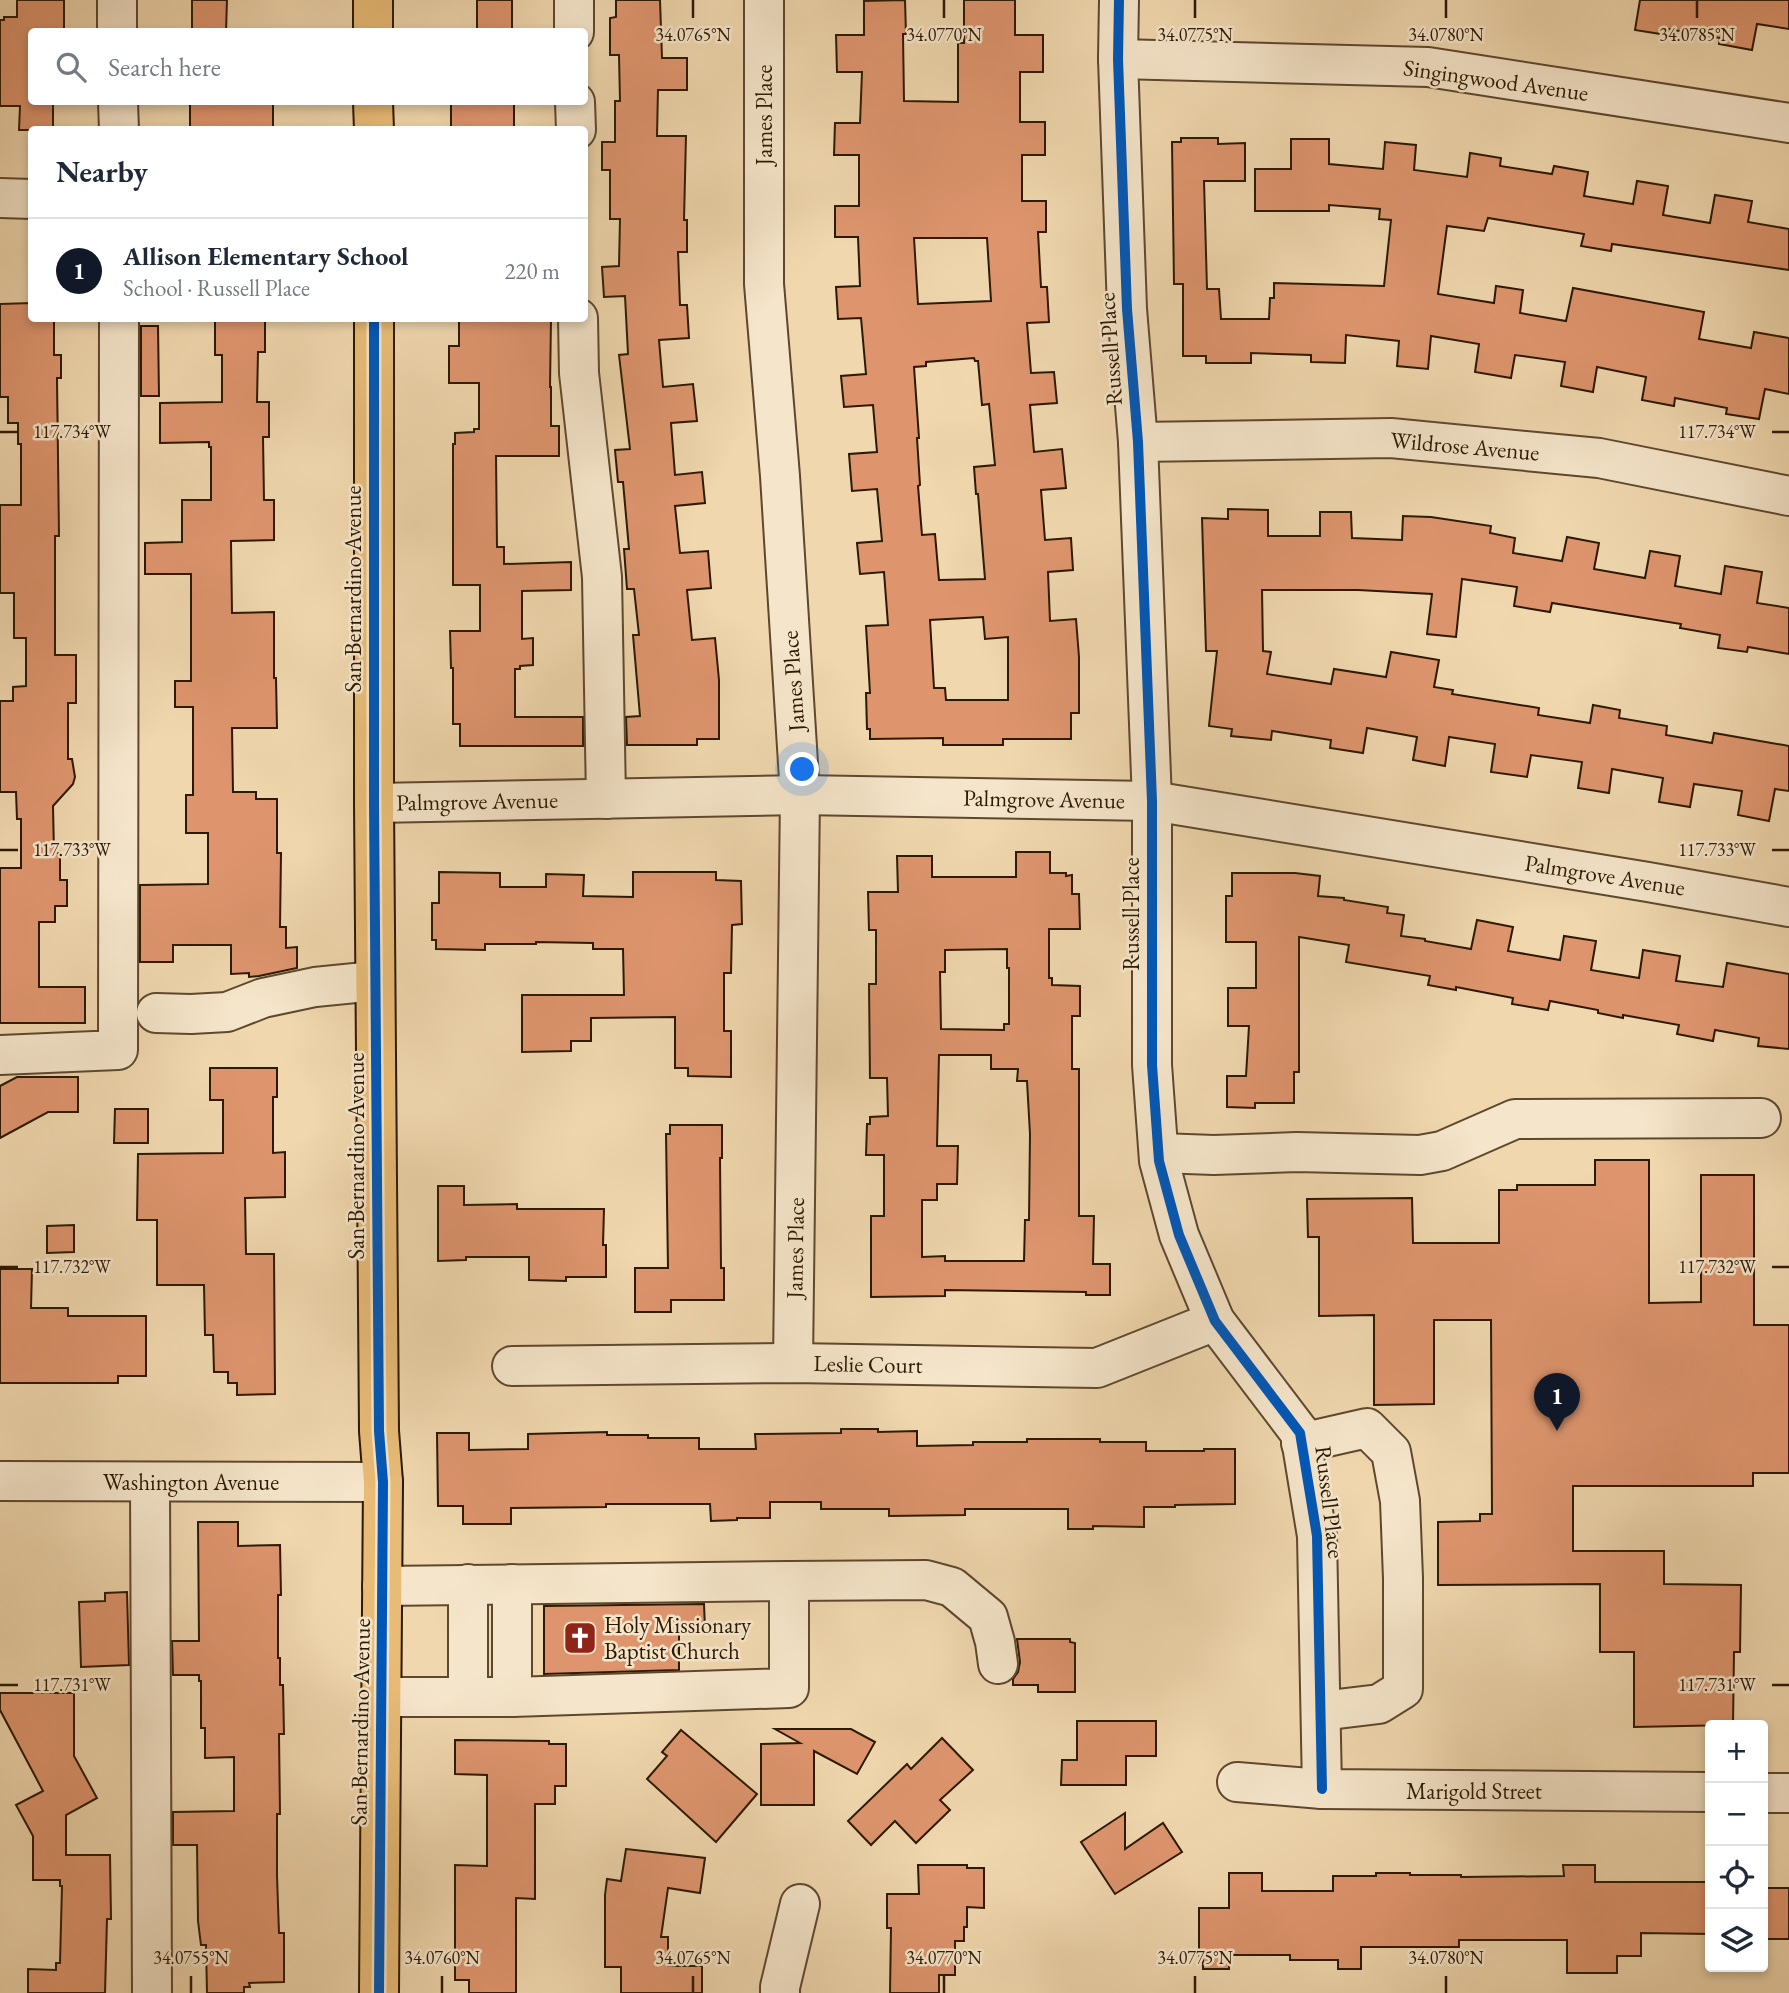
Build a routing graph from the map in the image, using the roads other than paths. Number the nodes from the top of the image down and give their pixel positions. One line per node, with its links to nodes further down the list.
1 (117, 0): 6 (street)
2 (373, 0): 7 (main road)
3 (574, 0): 8 (street)
4 (764, 0): 24 (street, James Place)
5 (1119, 0): 9 (street, Russell Place)
6 (117, 28)
7 (373, 28)
8 (575, 28)
9 (1118, 58): 13 (street, Singingwood Avenue); 22 (street, Russell Place)
10 (118, 105): 14 (street)
11 (373, 105): 15 (main road)
12 (575, 105): 16 (street)
13 (1789, 123)
14 (119, 126)
15 (374, 126)
16 (576, 126)
17 (0, 198): 18 (street)
18 (28, 199)
19 (120, 322): 31 (street)
20 (374, 322): 27 (main road, San Bernardino Avenue)
21 (578, 322): 25 (street)
22 (1138, 442): 23 (street, Wildrose Avenue); 26 (street, Russell Place)
23 (1789, 496)
24 (800, 794): 25 (street, Palmgrove Avenue); 26 (street, Palmgrove Avenue); 35 (street, James Place)
25 (606, 799): 27 (street, Palmgrove Avenue)
26 (1152, 801): 28 (street, Palmgrove Avenue); 33 (street, Russell Place)
27 (374, 803): 29 (main road, San Bernardino Avenue)
28 (1789, 907)
29 (375, 981): 30 (street); 40 (main road, San Bernardino Avenue)
30 (156, 1013)
31 (0, 1055)
32 (1761, 1118): 33 (street)
33 (1159, 1153): 34 (street, Russell Place)
34 (1215, 1321): 35 (street, Leslie Court); 37 (street, Russell Place)
35 (793, 1363): 36 (street, Leslie Court)
36 (512, 1366)
37 (1301, 1443): 49 (street, Russell Place); 49 (street)
38 (0, 1481): 39 (street, Washington Avenue)
39 (150, 1482): 40 (street, Washington Avenue); 56 (street)
40 (383, 1482): 44 (main road, San Bernardino Avenue)
41 (789, 1581): 43 (street); 45 (street); 48 (street)
42 (468, 1584): 43 (street); 44 (street); 47 (street)
43 (512, 1584): 48 (street)
44 (382, 1586): 46 (main road, San Bernardino Avenue)
45 (998, 1664)
46 (381, 1697): 47 (street); 57 (main road, San Bernardino Avenue)
47 (468, 1697): 48 (street)
48 (512, 1697)
49 (1321, 1711): 51 (street, Russell Place)
50 (1237, 1782): 51 (street, Marigold Street)
51 (1322, 1790): 52 (street, Marigold Street)
52 (1705, 1792)
53 (1768, 1793): 54 (street)
54 (1789, 1793)
55 (800, 1903): 58 (street)
56 (152, 1993)
57 (379, 1993)
58 (780, 1993)

